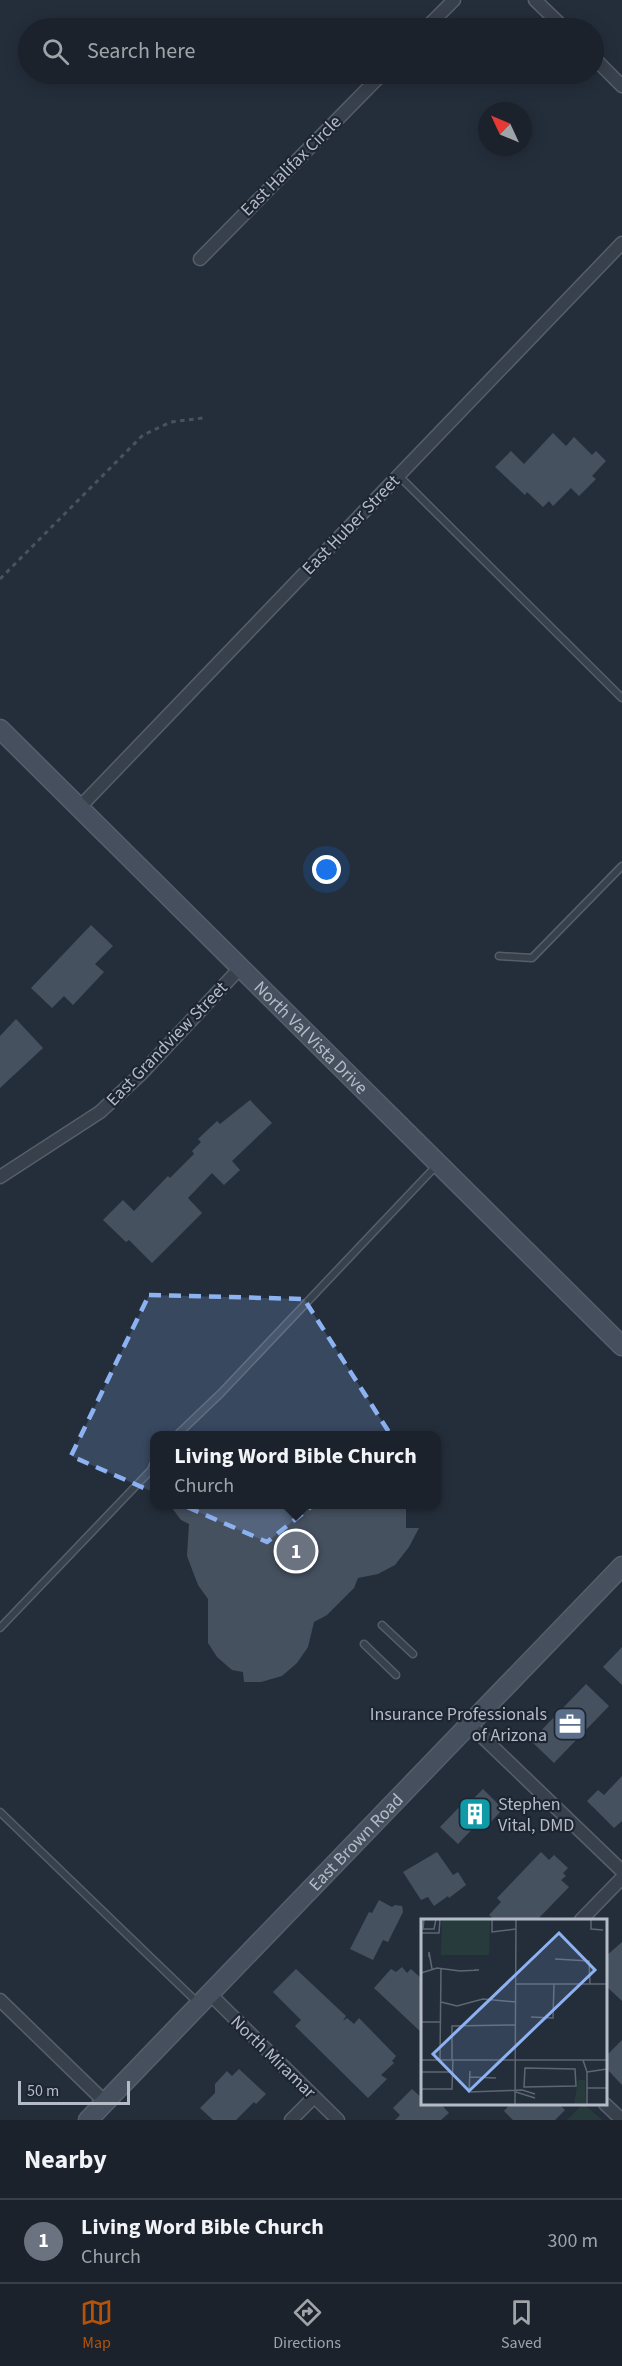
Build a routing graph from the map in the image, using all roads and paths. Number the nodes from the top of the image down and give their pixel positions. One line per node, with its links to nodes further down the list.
1 (454, 0): 3 (street)
2 (535, 0): 4 (street)
3 (436, 18)
4 (554, 18)
5 (604, 68): 7 (street)
6 (372, 84): 9 (street, East Halifax Circle)
7 (622, 86)
8 (622, 243): 11 (street, East Huber Street)
9 (200, 259)
10 (203, 418): 12 (path)
11 (398, 476): 13 (lane); 15 (street, East Huber Street)
12 (0, 579)
13 (622, 698)
14 (0, 729): 15 (main road, North Val Vista Drive)
15 (79, 808): 18 (main road, North Val Vista Drive)
16 (622, 866): 17 (lane)
17 (499, 956)
18 (241, 967): 19 (main road, North Val Vista Drive); 20 (street, East Grandview Street)
19 (438, 1164): 21 (main road, North Val Vista Drive); 22 (lane)
20 (0, 1177)
21 (622, 1346)
22 (181, 1431)
23 (150, 1471): 26 (lane)
24 (622, 1566): 30 (main road, East Brown Road)
25 (382, 1625): 28 (lane)
26 (0, 1628)
27 (364, 1644): 29 (lane)
28 (413, 1654)
29 (396, 1675)
30 (469, 1724): 32 (street); 35 (main road, East Brown Road)
31 (0, 1812): 35 (lane)
32 (622, 1871)
33 (622, 1878): 34 (street)
34 (582, 1919)
35 (203, 1998): 37 (street, North Miramar); 38 (main road, East Brown Road)
36 (0, 2000): 38 (street)
37 (314, 2097): 41 (street); 42 (street, North Miramar)
38 (105, 2102): 40 (main road, East Brown Road)
39 (607, 2105): 43 (street)
40 (88, 2120)
41 (291, 2120)
42 (338, 2120)
43 (622, 2120)

